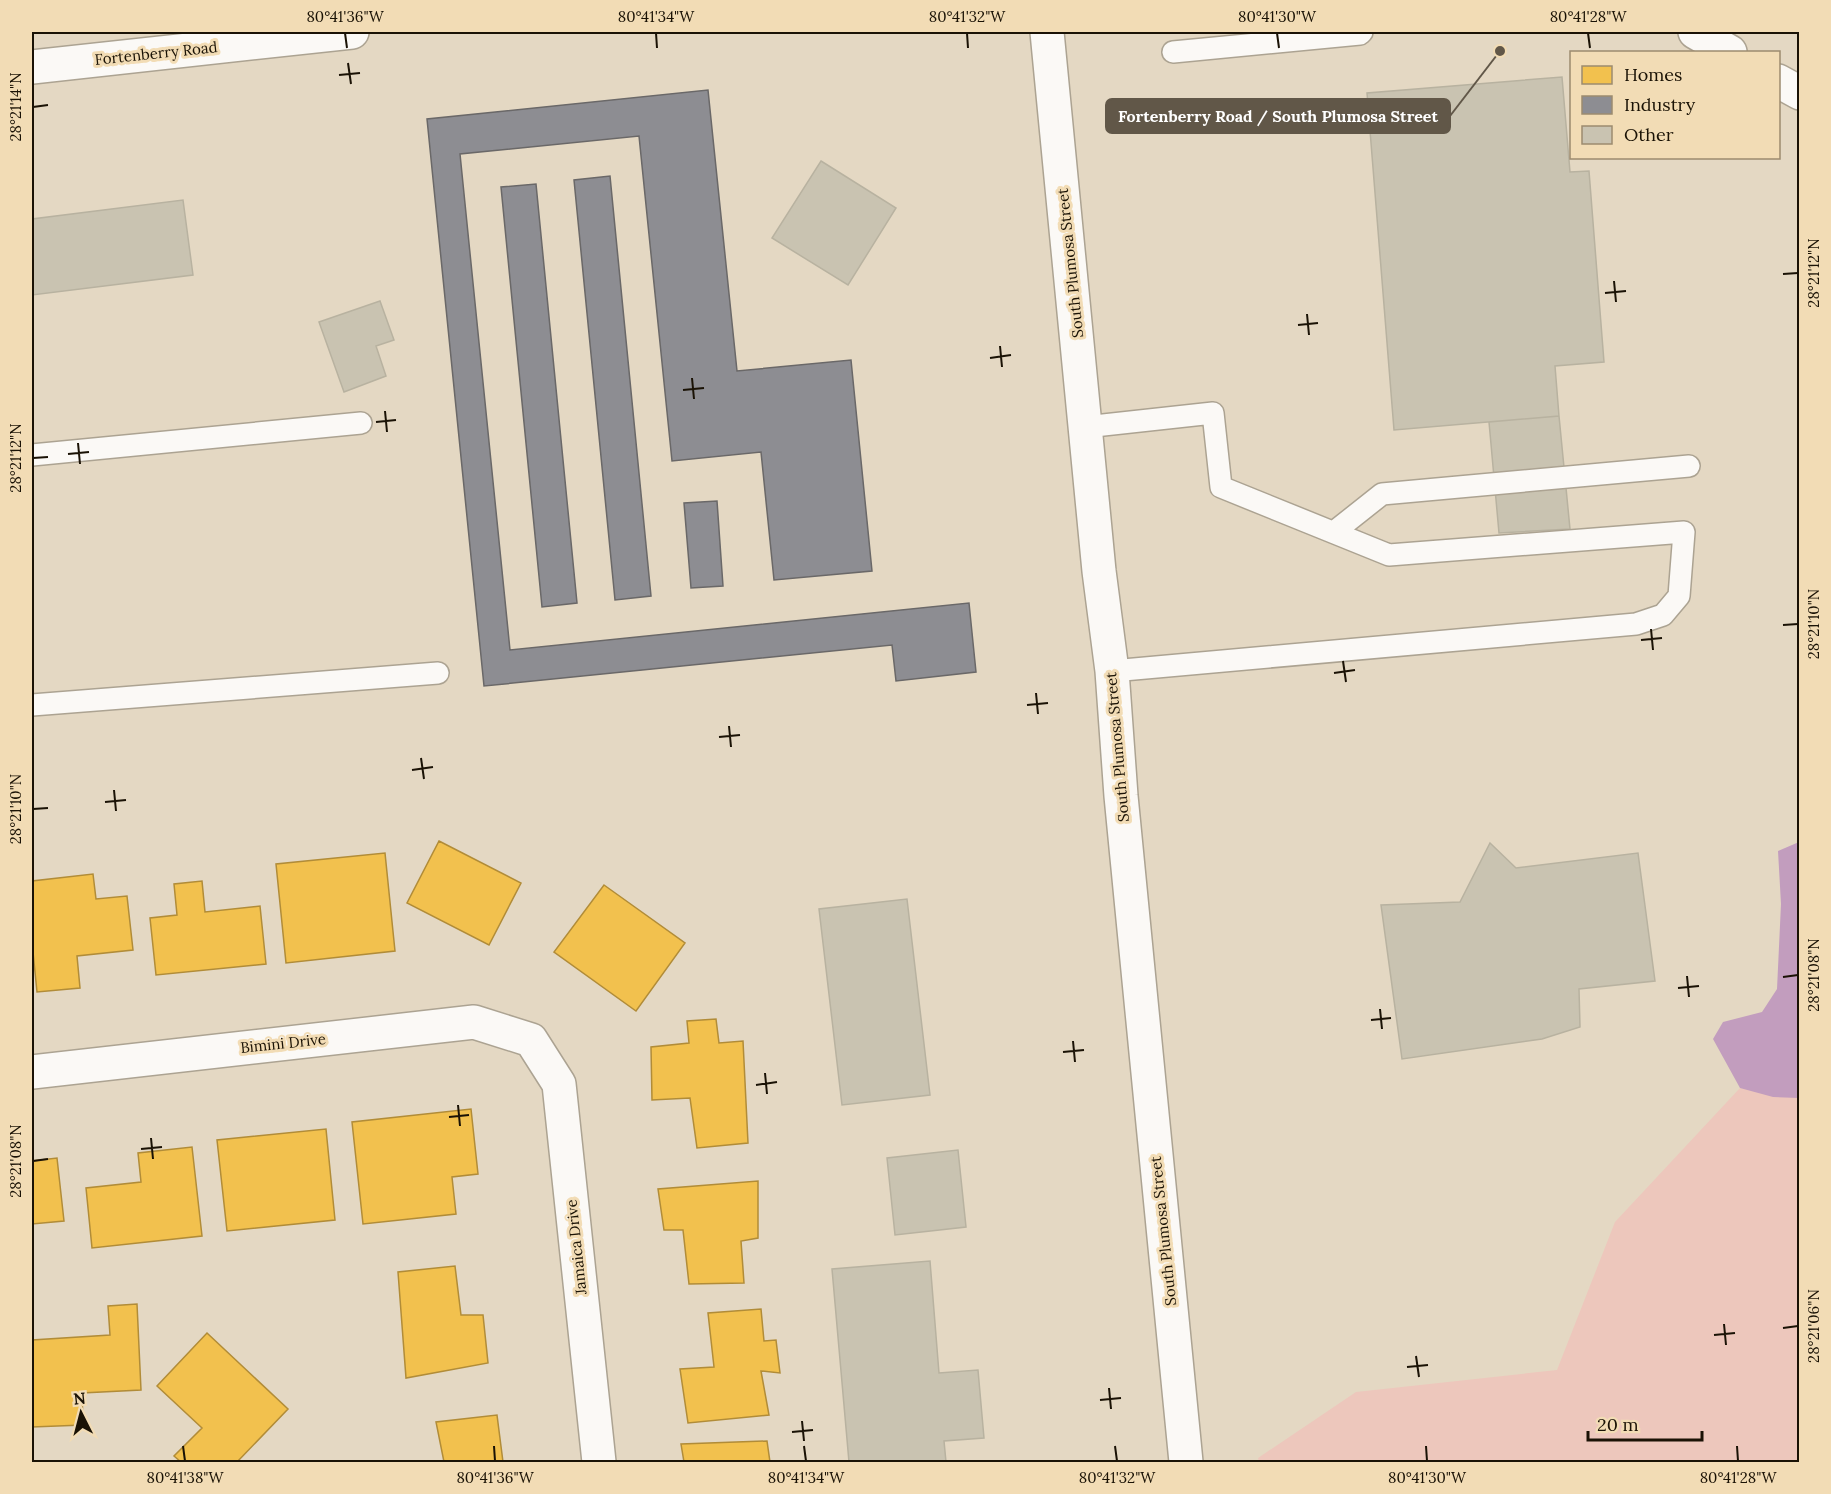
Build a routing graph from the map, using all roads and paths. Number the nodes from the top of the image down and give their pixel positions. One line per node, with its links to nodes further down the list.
1 (352, 32): 7 (street, Fortenberry Road)
2 (1047, 32): 11 (street, South Plumosa Street)
3 (1362, 32): 6 (lane)
4 (1695, 32): 5 (street)
5 (1728, 51)
6 (1173, 52)
7 (32, 67)
8 (1780, 82): 9 (street)
9 (1800, 93)
10 (361, 423): 12 (lane)
11 (1085, 427): 14 (lane); 15 (street, South Plumosa Street)
12 (32, 455)
13 (1689, 466): 14 (lane)
14 (1334, 532): 15 (lane)
15 (1112, 671): 21 (street, South Plumosa Street)
16 (438, 673): 17 (lane)
17 (32, 705)
18 (531, 1040): 19 (street, Bimini Drive); 20 (street, Jamaica Drive)
19 (32, 1072)
20 (599, 1462)
21 (1186, 1462)

